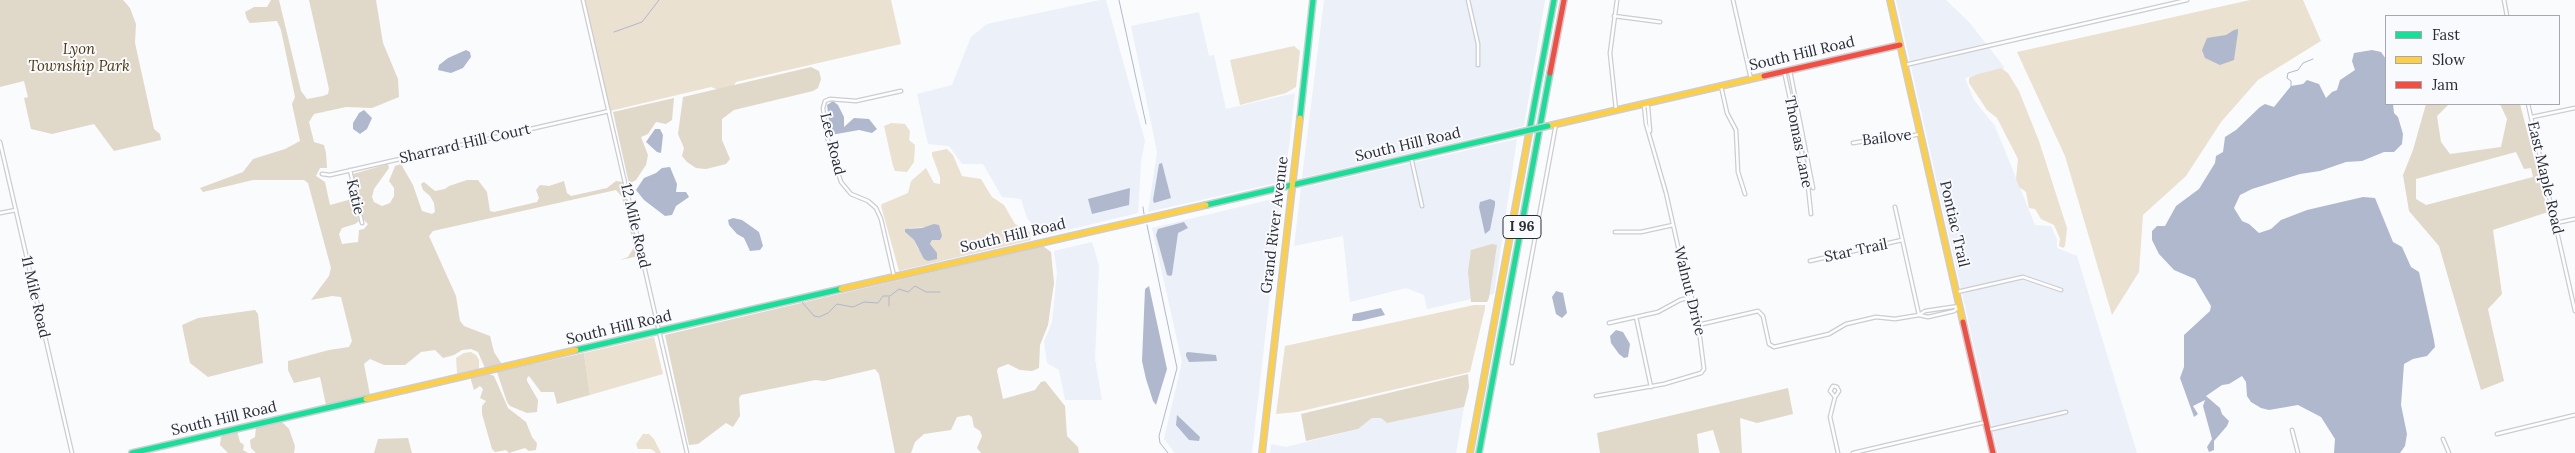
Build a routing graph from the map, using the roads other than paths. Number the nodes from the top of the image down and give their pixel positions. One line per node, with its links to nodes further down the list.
1 (583, 0): 25 (street, 12 Mile Road)
2 (1313, 0): 34 (main road, Grand River Avenue)
3 (1468, 0): 15 (street)
4 (1554, 0): 77 (main road, I 96)
5 (1564, 0): 78 (main road, I 96)
6 (1617, 0): 12 (street)
7 (1733, 0): 18 (street)
8 (1890, 0): 14 (main road, Pontiac Trail)
9 (2187, 0): 16 (street)
10 (2504, 0): 11 (street)
11 (2507, 15)
12 (1614, 16): 13 (street); 24 (street)
13 (1660, 22)
14 (1900, 45): 16 (main road, Pontiac Trail); 17 (main road, South Hill Road)
15 (1478, 64)
16 (1905, 65): 28 (main road, Pontiac Trail)
17 (1787, 70): 18 (main road, South Hill Road); 35 (street); 41 (street, Thomas Lane)
18 (1751, 79): 19 (main road, South Hill Road)
19 (1721, 86): 21 (main road, South Hill Road); 36 (street)
20 (901, 92): 49 (street, Lee Road)
21 (1644, 103): 24 (main road, South Hill Road); 45 (street, Walnut Drive)
22 (2528, 105): 26 (street, East Maple Road)
23 (2575, 108): 26 (street)
24 (1616, 110): 27 (main road, South Hill Road)
25 (609, 111): 32 (street, Sharrard Hill Court); 61 (street, 12 Mile Road)
26 (2532, 117): 44 (street, East Maple Road)
27 (1556, 124): 31 (main road, South Hill Road, bridge); 62 (street)
28 (1920, 134): 30 (street, Bailove); 51 (main road, Pontiac Trail)
29 (0, 142): 39 (street, 11 Mile Road)
30 (1853, 143)
31 (1412, 158): 34 (main road, South Hill Road); 37 (street)
32 (350, 170): 33 (street, Sharrard Hill Court); 43 (street, Katie)
33 (322, 174)
34 (1292, 185): 49 (main road, South Hill Road); 76 (main road, Grand River Avenue)
35 (1813, 188)
36 (1745, 194)
37 (1422, 206)
38 (1895, 207): 47 (street)
39 (16, 210): 40 (street); 73 (street, 11 Mile Road)
40 (0, 213)
41 (1811, 214)
42 (2575, 219): 44 (street)
43 (362, 223)
44 (2556, 223): 55 (street, East Maple Road)
45 (1673, 225): 46 (street); 52 (street, Walnut Drive)
46 (1615, 232)
47 (1902, 240): 48 (street, Star Trail); 57 (street)
48 (1810, 261)
49 (894, 276): 61 (main road, South Hill Road)
50 (2061, 290): 51 (street)
51 (1957, 292): 53 (main road, Pontiac Trail)
52 (1691, 297): 58 (street); 60 (street, Walnut Drive)
53 (1960, 306): 54 (street); 56 (street); 68 (main road, Pontiac Trail)
54 (1938, 309): 56 (street); 57 (street)
55 (2575, 311)
56 (1939, 314): 57 (street)
57 (1919, 315): 60 (street)
58 (1636, 317): 59 (street); 63 (street)
59 (1609, 323)
60 (1698, 325): 63 (street, Walnut Drive)
61 (658, 332): 74 (main road, South Hill Road); 75 (street, 12 Mile Road)
62 (1512, 363)
63 (1651, 387): 64 (street, Walnut Drive)
64 (1596, 396)
65 (1835, 397): 65 (street); 79 (street)
66 (2066, 412): 69 (street)
67 (2575, 415): 71 (street)
68 (1986, 422): 69 (main road, Pontiac Trail); 80 (street)
69 (1988, 430): 81 (main road, Pontiac Trail)
70 (2292, 430): 82 (street)
71 (2497, 434)
72 (2443, 439): 83 (street)
73 (72, 453)
74 (132, 453)
75 (687, 453)
76 (1262, 453)
77 (1470, 453)
78 (1479, 453)
79 (1838, 453)
80 (1853, 453)
81 (1993, 453)
82 (2298, 453)
83 (2449, 453)

